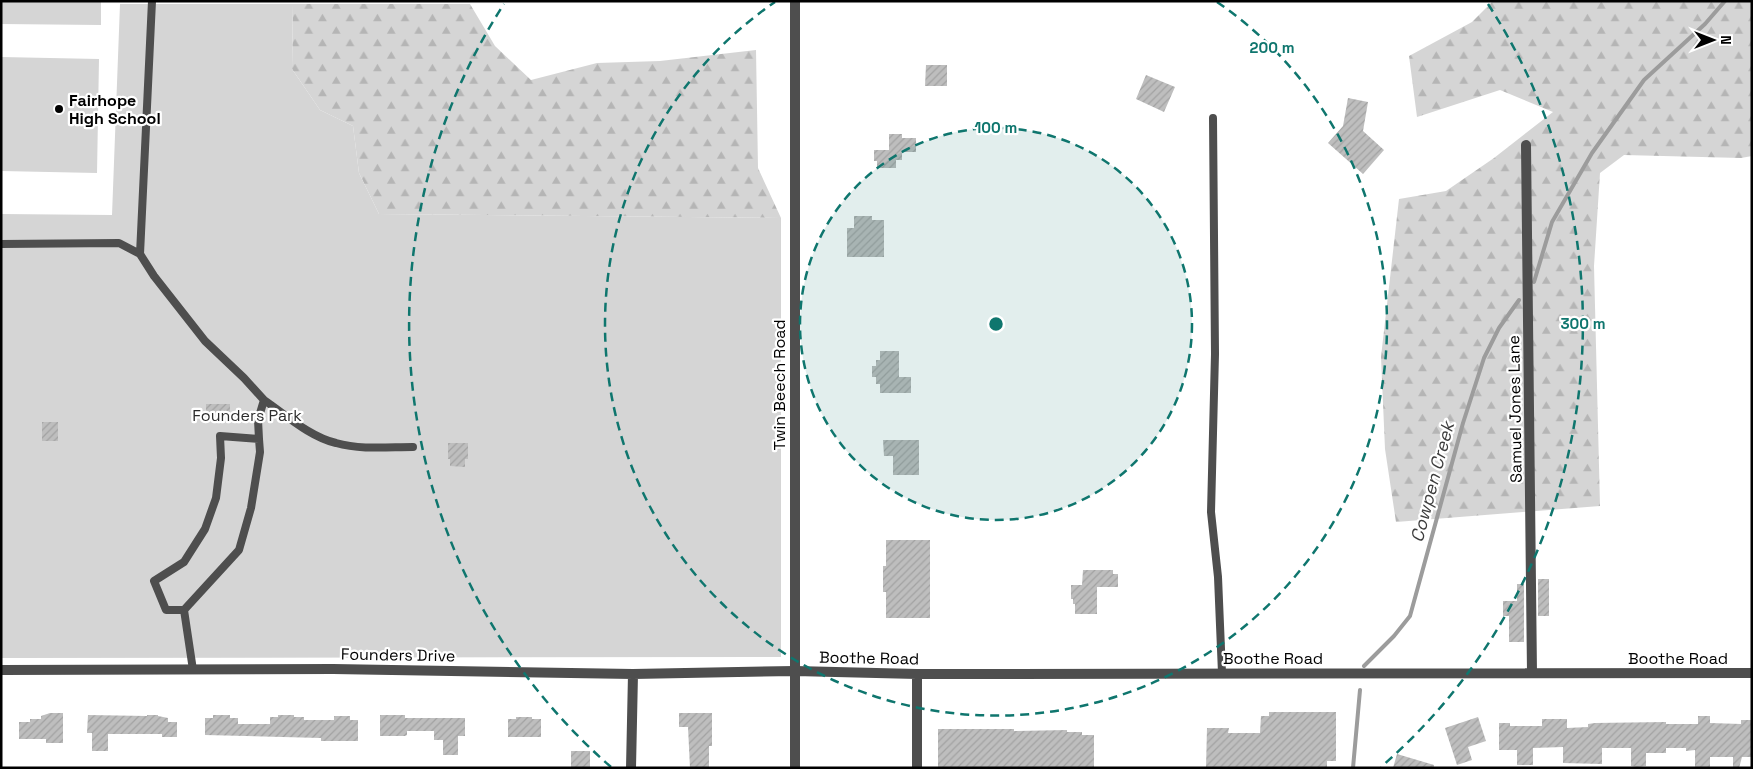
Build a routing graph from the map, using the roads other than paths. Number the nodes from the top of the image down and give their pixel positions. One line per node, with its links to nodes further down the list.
1 (152, 1): 6 (lane)
2 (795, 1): 13 (street, Twin Beech Road)
3 (1213, 118): 14 (lane)
4 (1526, 145): 15 (street, Samuel Jones Lane)
5 (1, 244): 6 (lane)
6 (140, 254): 7 (lane)
7 (264, 400): 8 (lane); 9 (lane)
8 (259, 439): 10 (lane); 10 (lane)
9 (413, 447)
10 (184, 610): 12 (lane)
11 (1, 670): 12 (street, Founders Drive)
12 (193, 670): 17 (street, Founders Drive)
13 (795, 671): 17 (street, Founders Drive); 18 (street, Boothe Road); 20 (street, Twin Beech Road)
14 (1222, 673): 15 (street, Boothe Road); 18 (street, Boothe Road)
15 (1532, 673): 16 (street, Boothe Road)
16 (1752, 673)
17 (633, 674): 19 (street)
18 (918, 674): 21 (street)
19 (631, 768)
20 (795, 768)
21 (917, 768)

